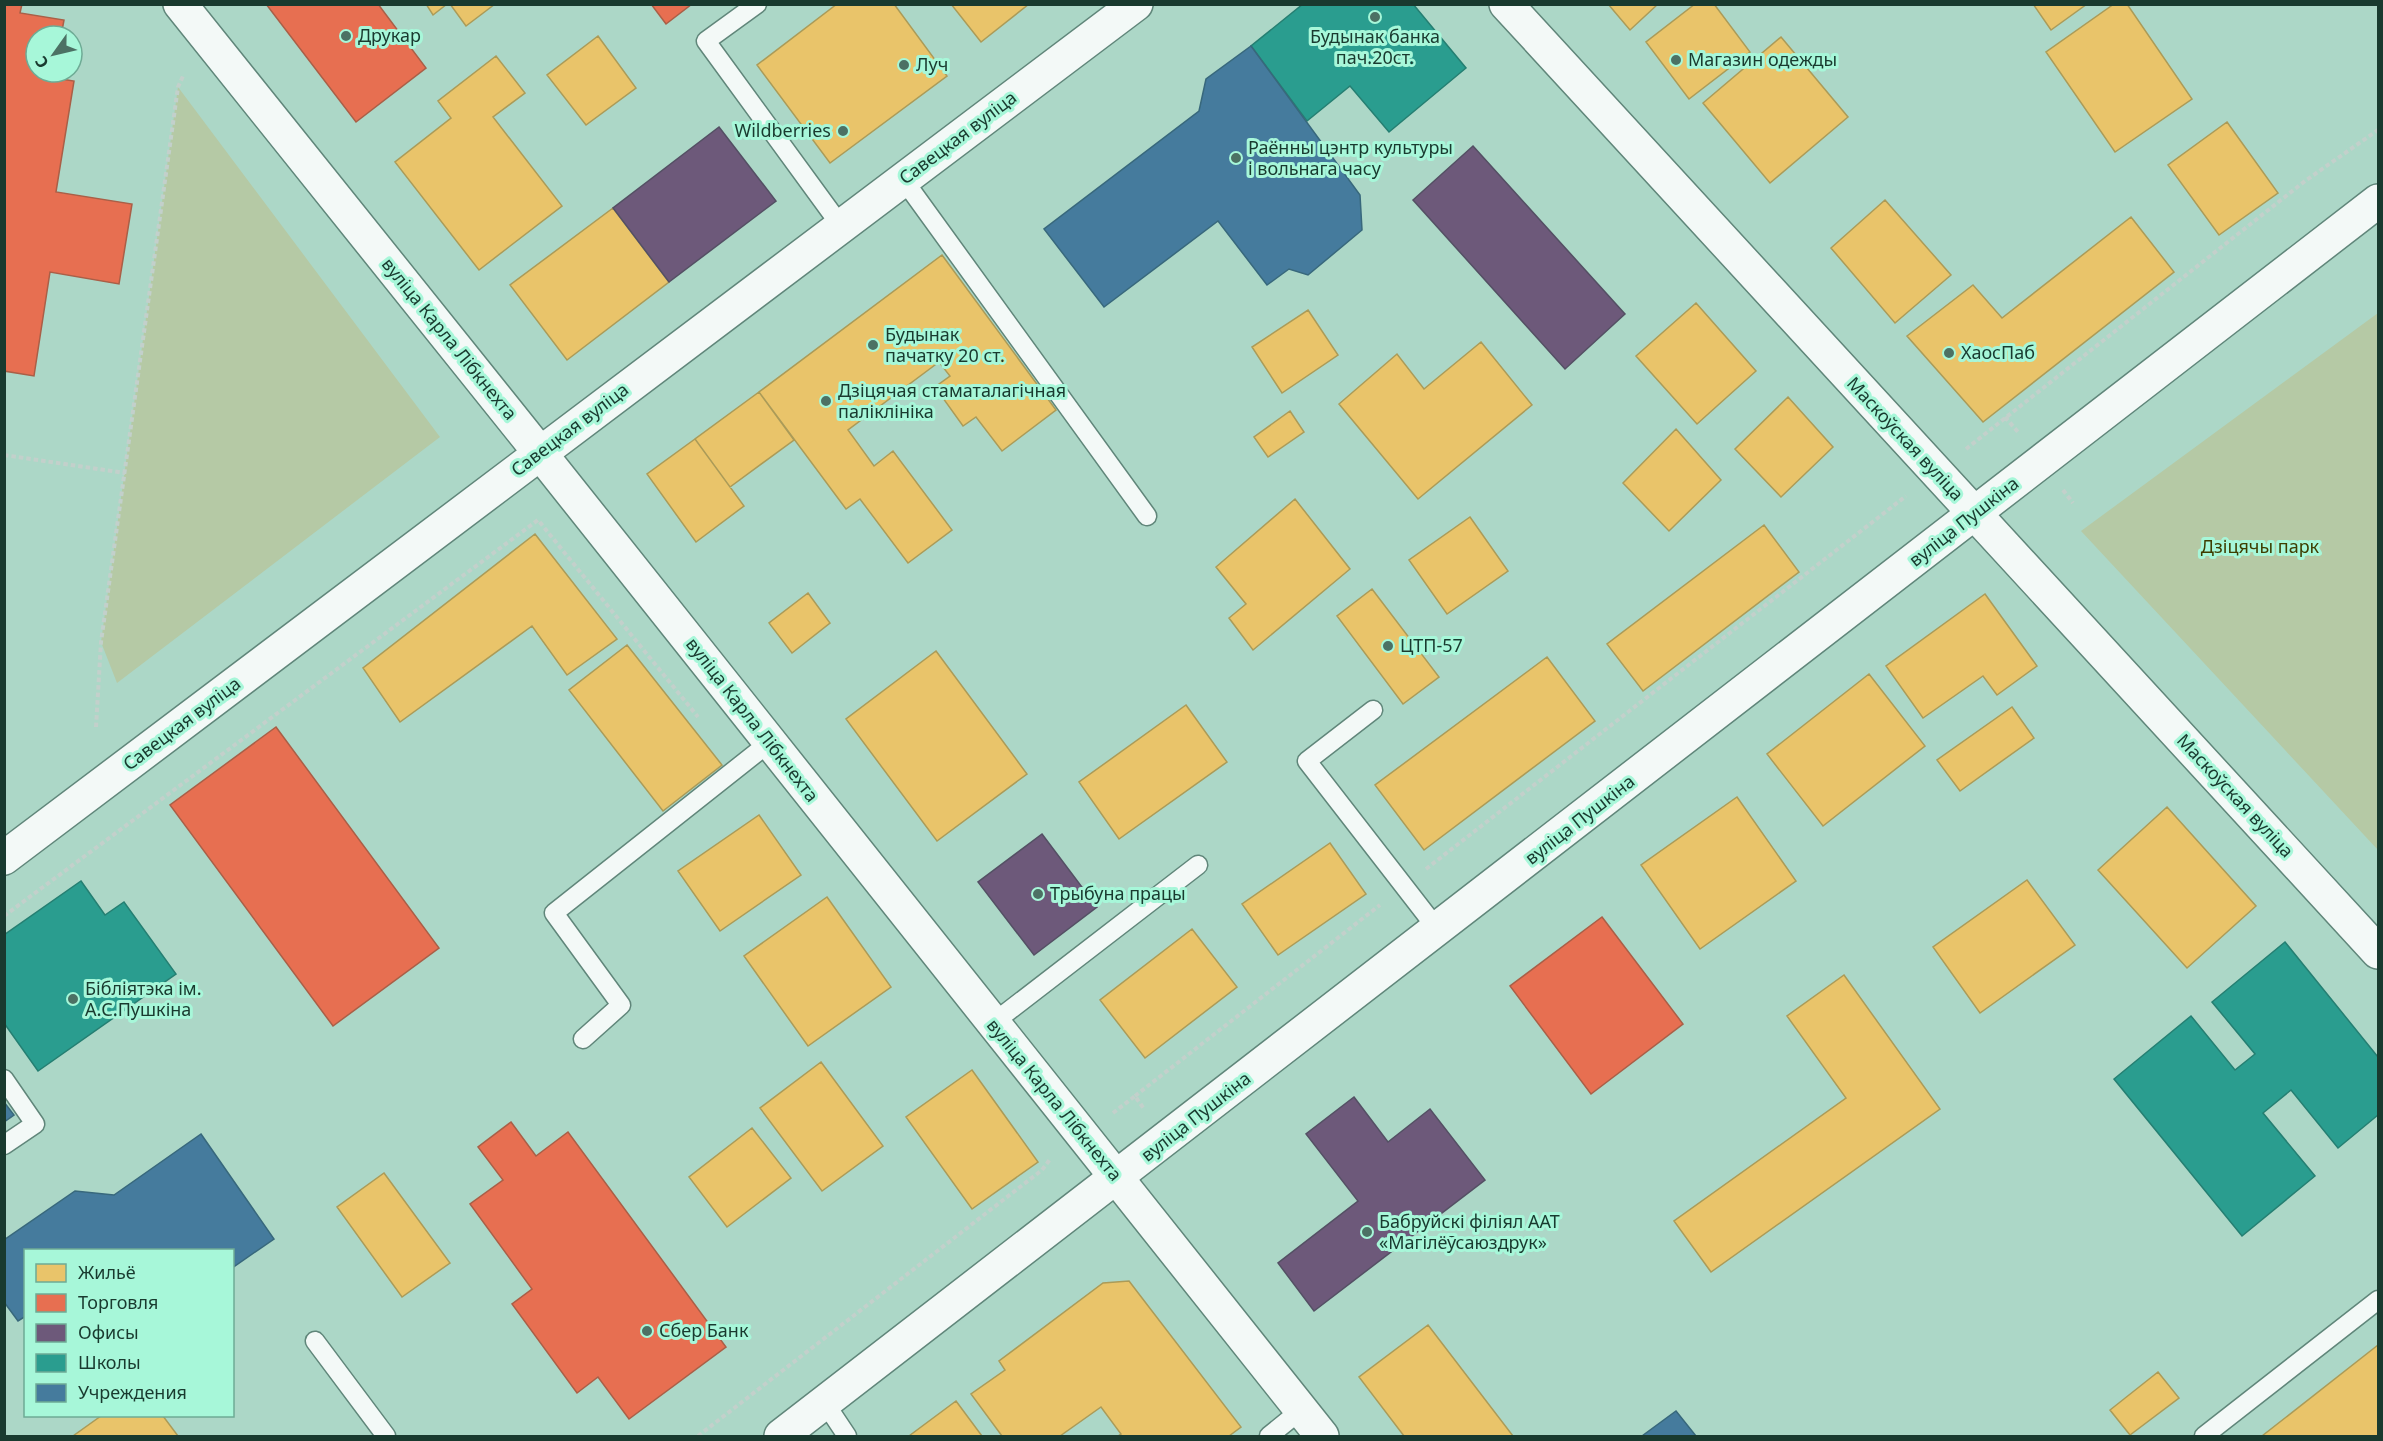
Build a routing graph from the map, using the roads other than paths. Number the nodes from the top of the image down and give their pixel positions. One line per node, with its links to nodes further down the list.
1 (180, 4): 8 (street, вуліца Карла Лібкнехта)
2 (757, 4): 7 (lane)
3 (1136, 4): 5 (street, Савецкая вуліца)
4 (1506, 4): 9 (street, Маскоўская вуліца)
5 (903, 179): 7 (street, Савецкая вуліца); 10 (lane)
6 (2379, 201): 9 (street, вуліца Пушкіна)
7 (841, 226): 8 (street, Савецкая вуліца)
8 (540, 453): 12 (street, вуліца Карла Лібкнехта); 13 (street, Савецкая вуліца)
9 (1974, 514): 15 (street, вуліца Пушкіна); 16 (street, Маскоўская вуліца)
10 (1147, 516)
11 (1373, 710): 15 (lane)
12 (770, 742): 17 (street, вуліца Карла Лібкнехта); 18 (lane)
13 (4, 858)
14 (1198, 865): 17 (lane)
15 (1438, 930): 21 (street, вуліца Пушкіна)
16 (2379, 952)
17 (993, 1023): 21 (street, вуліца Карла Лібкнехта)
18 (583, 1039)
19 (4, 1079): 20 (lane)
20 (4, 1145)
21 (1117, 1179): 24 (street, вуліца Пушкіна); 25 (street, вуліца Карла Лібкнехта)
22 (2379, 1300): 31 (lane)
23 (315, 1341): 26 (lane)
24 (825, 1403): 27 (street, вуліца Пушкіна); 28 (lane)
25 (1301, 1410): 29 (lane); 30 (street, вуліца Карла Лібкнехта)
26 (386, 1437)
27 (781, 1437)
28 (847, 1437)
29 (1269, 1437)
30 (1322, 1437)
31 (2204, 1437)

